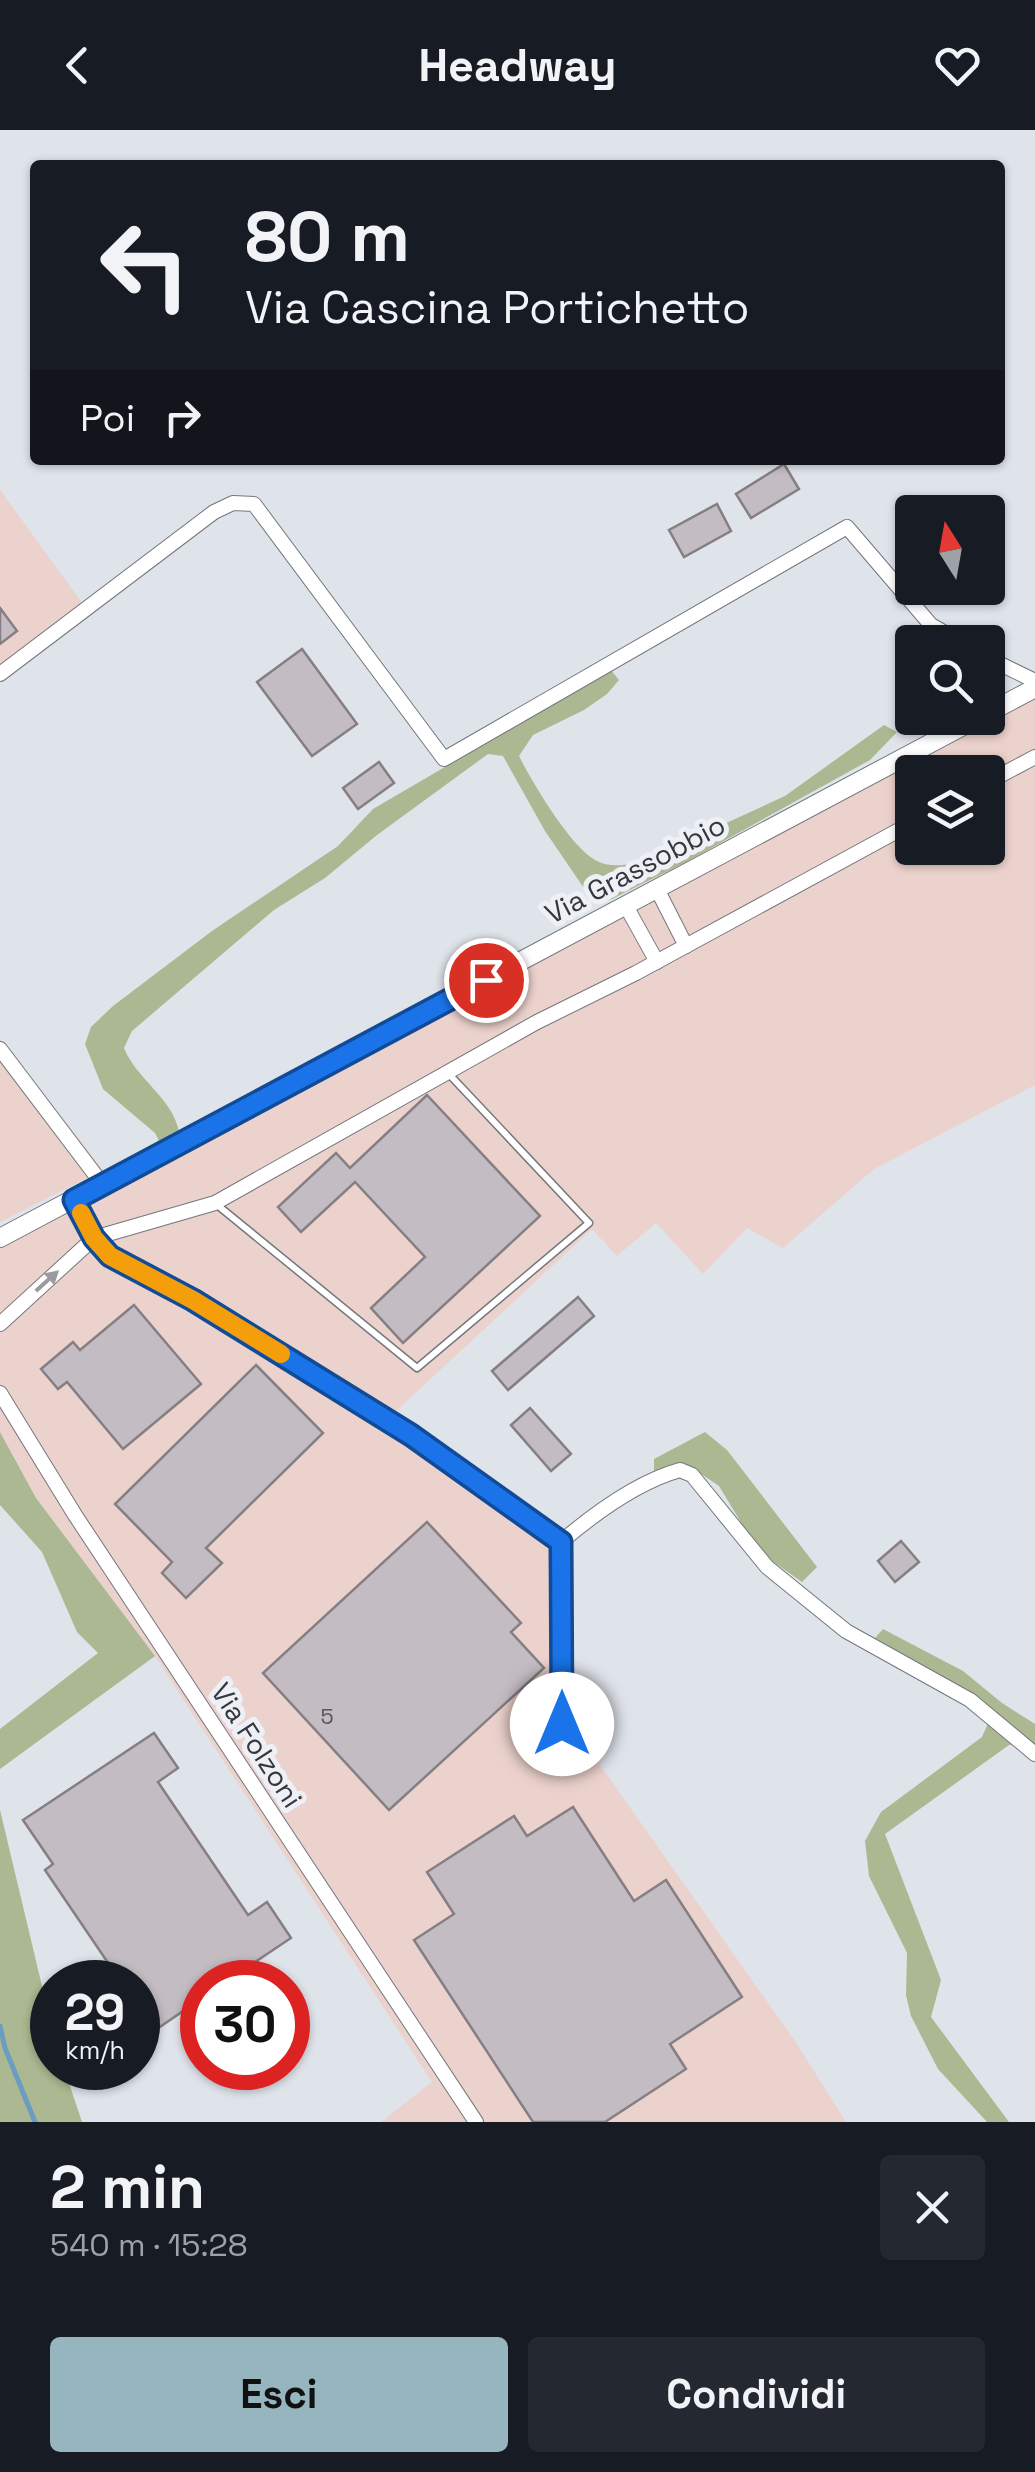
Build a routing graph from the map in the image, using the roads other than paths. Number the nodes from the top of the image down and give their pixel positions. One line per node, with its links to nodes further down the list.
1 (931, 625): 3 (street)
2 (1005, 666): 4 (street)
3 (0, 674)
4 (1035, 681)
5 (1035, 688): 6 (street)
6 (1005, 704)
7 (945, 735): 11 (street, Via Grassobbio)
8 (1035, 757): 9 (street)
9 (1005, 773)
10 (895, 832): 13 (street)
11 (657, 890): 12 (street, Via Grassobbio); 13 (street)
12 (626, 906): 14 (street); 17 (street, Via Grassobbio)
13 (686, 946): 14 (street)
14 (656, 962): 16 (street)
15 (0, 1050): 17 (street)
16 (447, 1072): 19 (street); 19 (lane)
17 (102, 1185): 18 (street, Via Grassobbio)
18 (74, 1200): 20 (street, Via Grassobbio); 21 (street)
19 (215, 1203): 21 (street)
20 (0, 1238)
21 (94, 1238): 22 (street, one-way to 21); 24 (street)
22 (0, 1324)
23 (0, 1393): 27 (street, Via Folzoni)
24 (561, 1542): 25 (street); 26 (street)
25 (562, 1724)
26 (1035, 1754)
27 (476, 2122)

